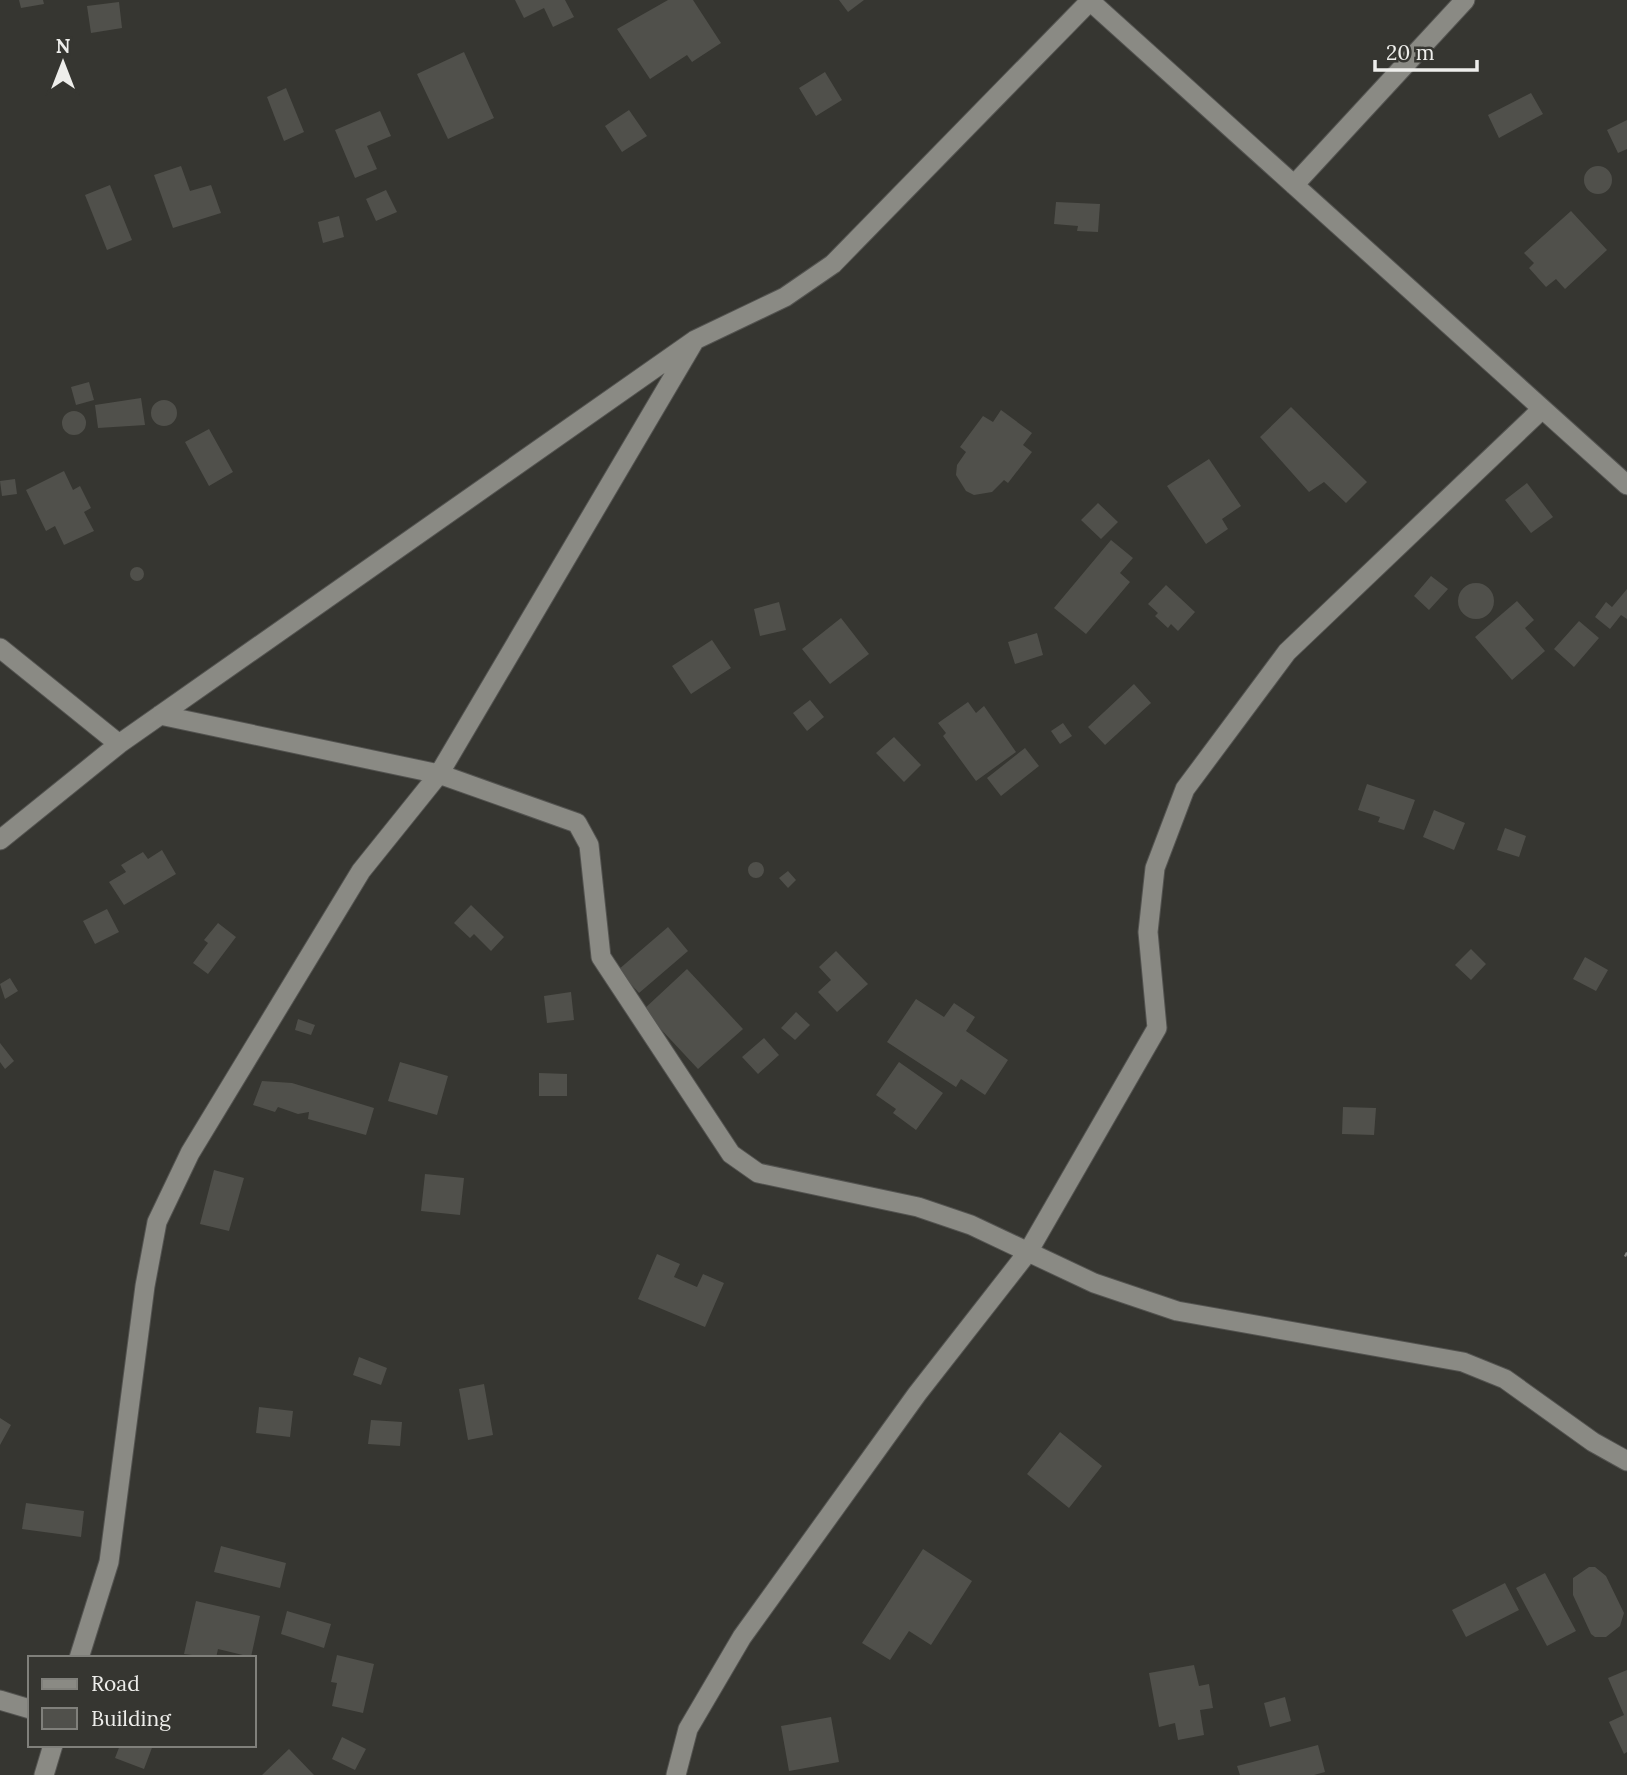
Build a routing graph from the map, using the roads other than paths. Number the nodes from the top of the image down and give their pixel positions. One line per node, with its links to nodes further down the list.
1 (1091, 0): 3 (street); 4 (street)
2 (1465, 0): 3 (street)
3 (1294, 185): 5 (street)
4 (695, 340): 8 (street); 10 (street)
5 (1541, 410): 6 (street); 12 (street)
6 (1627, 485)
7 (0, 648): 9 (street)
8 (160, 715): 9 (street); 10 (street)
9 (119, 744): 11 (street)
10 (439, 774): 12 (street); 14 (street)
11 (0, 840)
12 (1028, 1252): 13 (street); 19 (street)
13 (1627, 1461)
14 (80, 1656)
15 (0, 1700): 16 (street)
16 (28, 1708)
17 (52, 1747): 18 (street)
18 (44, 1775)
19 (676, 1775)

